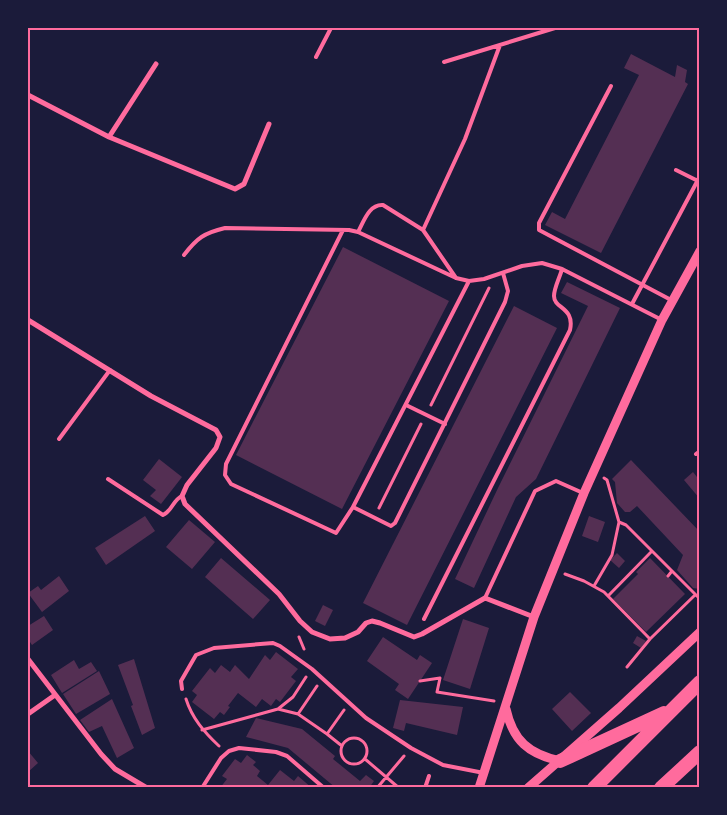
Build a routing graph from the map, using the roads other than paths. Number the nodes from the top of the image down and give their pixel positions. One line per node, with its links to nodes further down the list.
1 (331, 28): 4 (lane)
2 (555, 28): 3 (lane)
3 (500, 45): 5 (lane); 14 (lane)
4 (316, 57)
5 (444, 62)
6 (156, 64): 10 (street)
7 (611, 86): 23 (lane)
8 (28, 95): 10 (street)
9 (269, 124): 10 (street)
10 (109, 137)
11 (676, 170): 12 (lane)
12 (699, 179): 23 (lane)
13 (343, 230): 15 (lane); 17 (lane); 35 (lane)
14 (423, 230): 15 (lane); 21 (lane)
15 (358, 232): 21 (lane)
16 (700, 252): 18 (street)
17 (184, 254)
18 (697, 265): 24 (street)
19 (562, 269): 20 (lane); 25 (lane); 38 (lane)
20 (503, 273): 22 (lane); 30 (lane)
21 (456, 278): 22 (lane)
22 (469, 281): 29 (lane)
23 (642, 285): 24 (lane); 25 (lane)
24 (673, 301): 27 (street)
25 (632, 304): 27 (lane)
26 (28, 320): 28 (street)
27 (662, 320): 33 (street)
28 (110, 370): 31 (lane); 34 (street)
29 (406, 405): 30 (lane); 35 (lane)
30 (445, 424): 35 (lane)
31 (59, 440)
32 (108, 479): 34 (lane)
33 (584, 493): 36 (lane); 37 (street)
34 (182, 496): 36 (street)
35 (353, 507)
36 (485, 598): 37 (street)
37 (534, 617): 44 (street)
38 (424, 619)
39 (700, 632): 48 (street)
40 (28, 659): 43 (street)
41 (700, 682): 45 (highway)
42 (182, 688): 49 (lane)
43 (55, 694): 46 (street); 51 (street)
44 (507, 706): 48 (street); 49 (street)
45 (673, 708): 48 (highway); 57 (highway)
46 (28, 714)
47 (700, 752): 58 (highway)
48 (560, 761): 56 (street)
49 (484, 774): 55 (street)
50 (429, 776): 54 (lane)
51 (147, 788)
52 (202, 788): 53 (lane)
53 (324, 788)
54 (425, 788)
55 (480, 788)
56 (528, 788)
57 (594, 788)
58 (661, 788)

